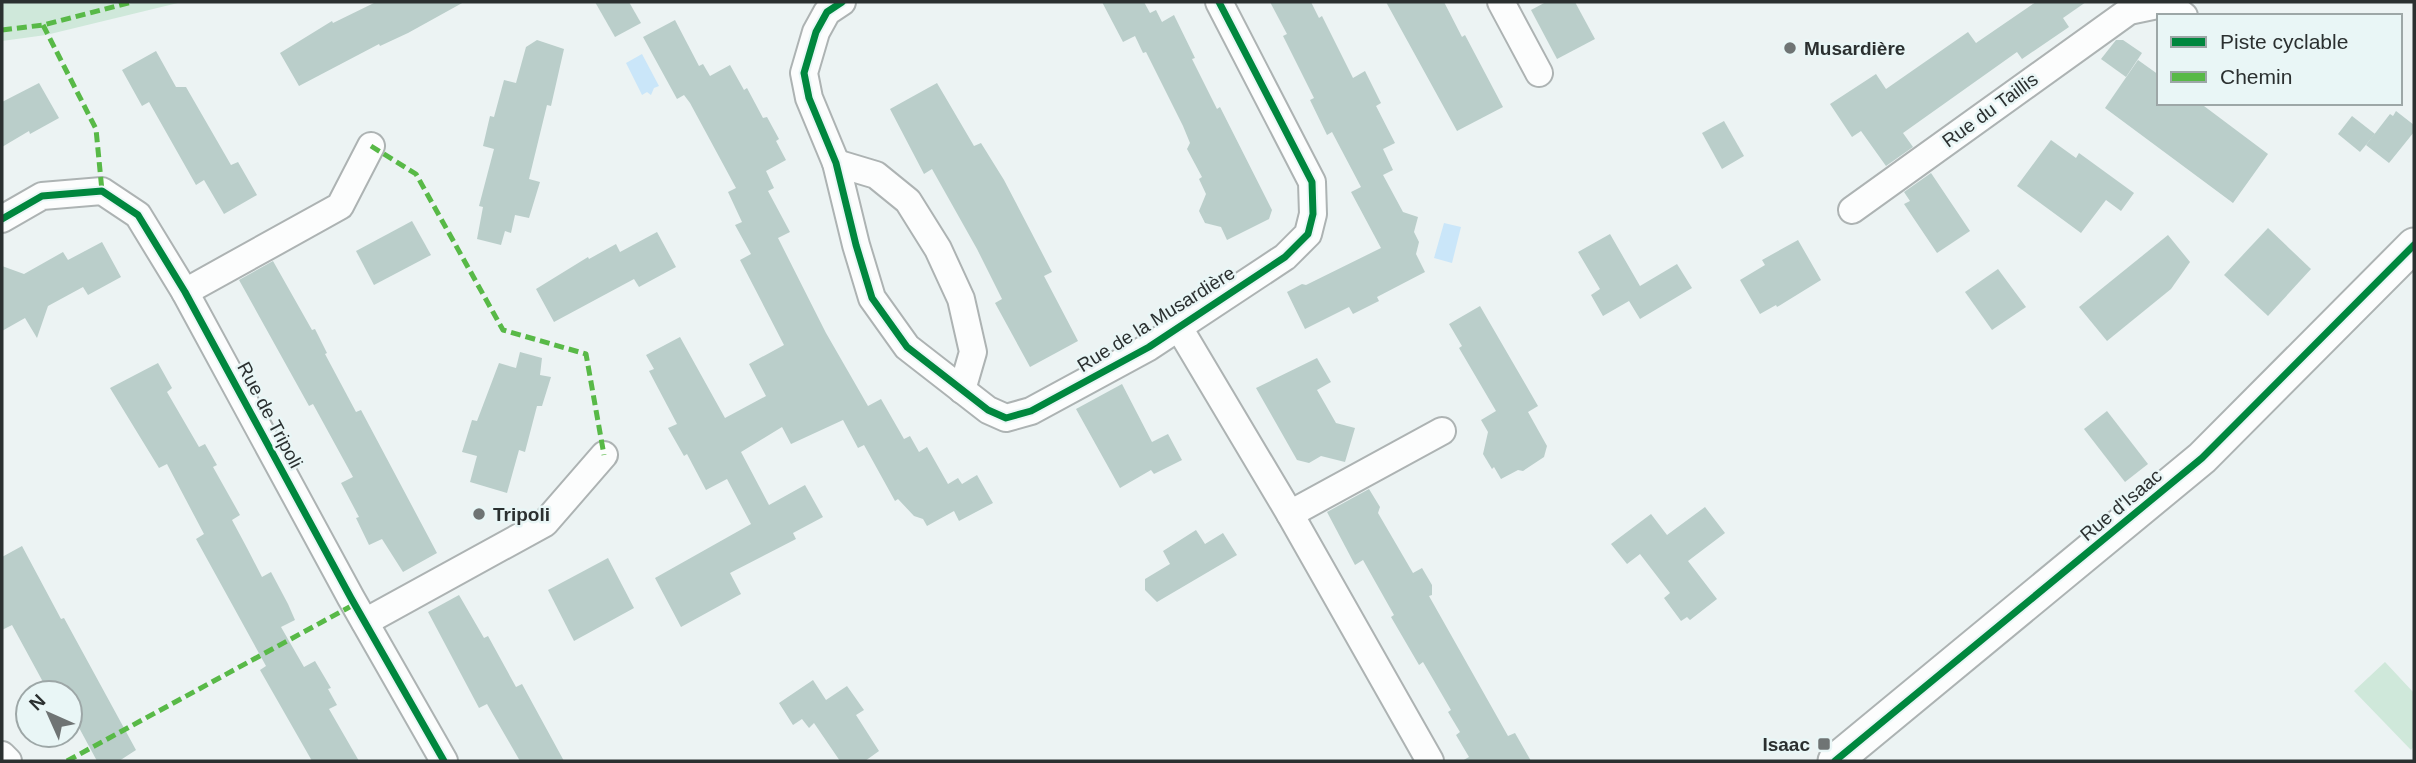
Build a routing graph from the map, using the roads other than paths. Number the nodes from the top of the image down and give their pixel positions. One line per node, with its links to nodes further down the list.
1 (842, 2): 8 (street, Rue de la Musardière)
2 (1219, 2): 13 (street, Rue de la Musardière)
3 (1501, 2): 6 (street)
4 (2126, 6): 5 (street, Rue du Taillis); 9 (street, Rue du Taillis)
5 (2181, 14)
6 (1539, 73)
7 (371, 146): 12 (street)
8 (836, 163): 14 (street, Rue de la Musardière); 14 (street)
9 (1852, 210)
10 (2, 219): 12 (street, Rue de Tripoli)
11 (2412, 246): 23 (street, Rue d'Isaac)
12 (186, 292): 18 (street, Rue de Tripoli)
13 (1178, 326): 14 (street, Rue de la Musardière); 17 (street, Rue de la Musardière)
14 (962, 390)
15 (1442, 431): 17 (street)
16 (604, 455): 18 (street)
17 (1290, 514): 22 (street, Rue de la Musardière)
18 (365, 622): 21 (street, Rue de Tripoli)
19 (2, 755): 20 (street)
20 (8, 761)
21 (444, 761)
22 (1430, 761)
23 (1835, 761)

